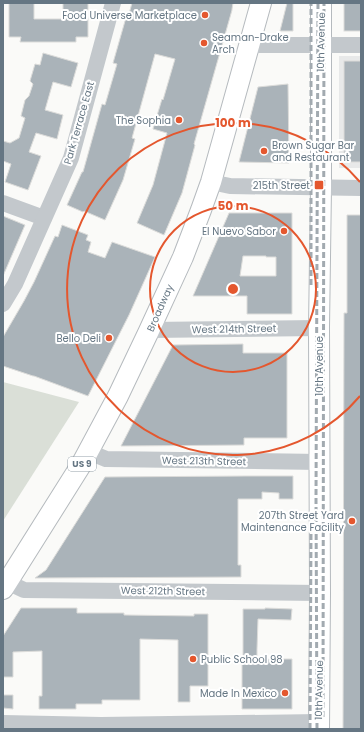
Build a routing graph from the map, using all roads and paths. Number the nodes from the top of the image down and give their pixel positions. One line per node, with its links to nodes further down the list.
1 (113, 3): 11 (street, Park Terrace East)
2 (261, 3): 4 (main road, Broadway / US 9)
3 (322, 3): 5 (main road, 10th Avenue)
4 (250, 45): 5 (street); 7 (main road, Broadway / US 9)
5 (321, 45): 6 (street); 8 (main road, 10th Avenue)
6 (361, 45)
7 (211, 182): 8 (street); 14 (main road, Broadway / US 9)
8 (321, 187): 9 (street); 13 (main road, 10th Avenue)
9 (361, 188)
10 (3, 203): 11 (street)
11 (44, 218): 12 (street, Park Terrace East)
12 (3, 304)
13 (319, 328): 14 (street, West 214th Street); 16 (main road, 10th Avenue)
14 (150, 330): 15 (main road, Broadway / US 9)
15 (89, 452): 16 (street, West 213th Street); 17 (main road, Broadway / US 9)
16 (320, 462): 18 (main road, 10th Avenue)
17 (5, 585): 18 (street, West 212th Street)
18 (320, 593): 20 (main road, 10th Avenue)
19 (3, 723): 21 (street)
20 (319, 725): 21 (street)
21 (99, 727)

